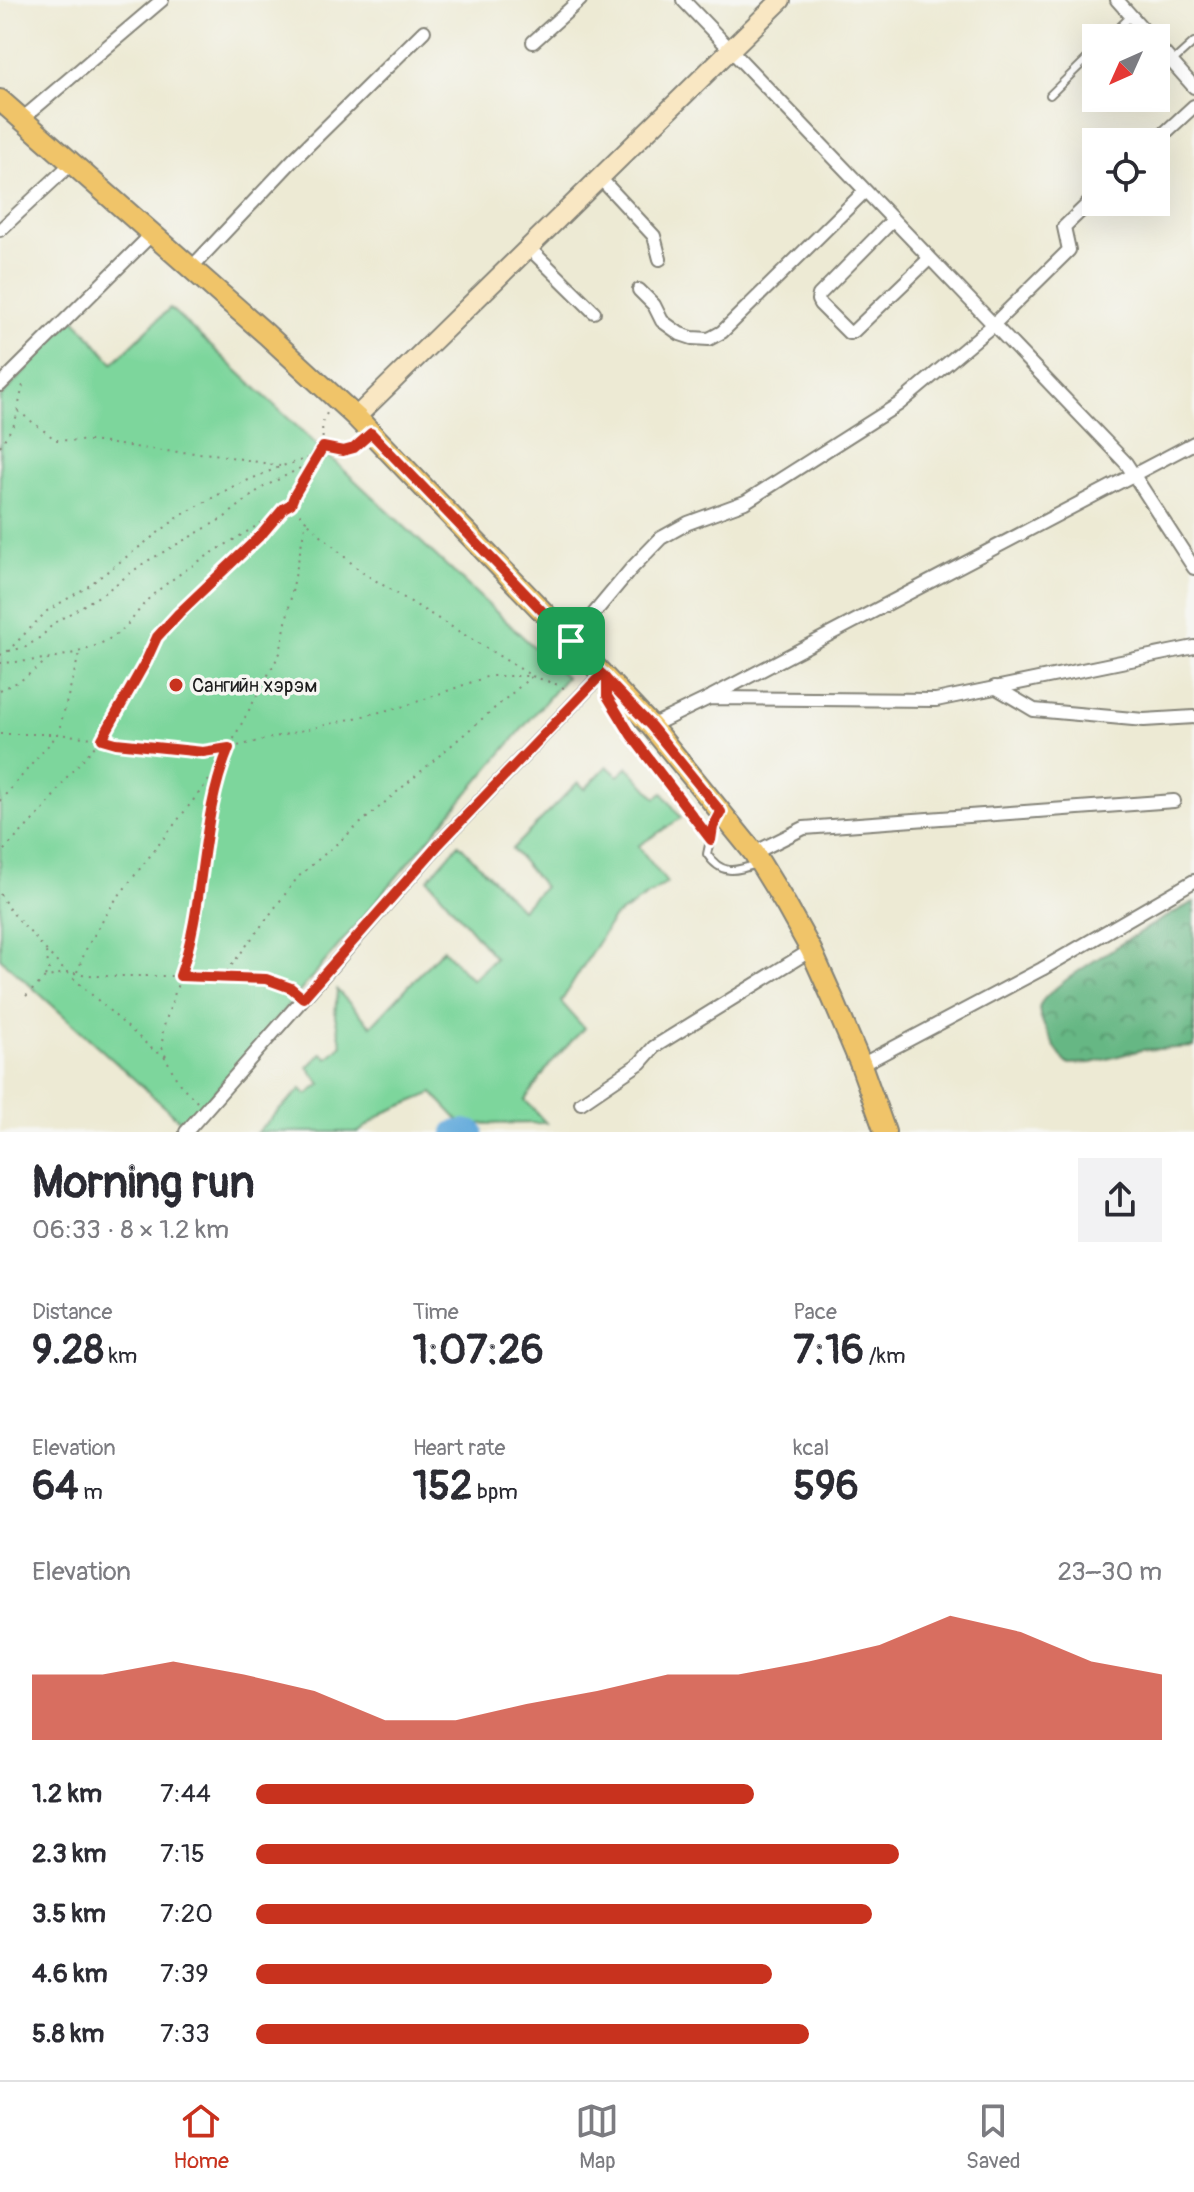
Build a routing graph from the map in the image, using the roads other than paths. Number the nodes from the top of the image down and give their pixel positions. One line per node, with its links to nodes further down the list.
1 (162, 0): 20 (street)
2 (580, 0): 10 (street)
3 (683, 0): 12 (street)
4 (781, 0): 12 (main road)
5 (1117, 0): 6 (street)
6 (1131, 16): 7 (lane); 8 (street)
7 (1123, 24)
8 (1138, 24)
9 (424, 31): 32 (street)
10 (533, 42)
11 (1194, 42): 14 (lane)
12 (731, 50): 23 (main road); 24 (street)
13 (1170, 60): 14 (street)
14 (1172, 62): 16 (street)
15 (1082, 64): 17 (lane)
16 (1194, 87)
17 (1050, 95)
18 (0, 100): 20 (main road)
19 (1194, 106): 21 (street)
20 (22, 119): 22 (main road)
21 (1170, 128)
22 (72, 163): 27 (street); 28 (main road)
23 (600, 178): 29 (main road); 30 (street)
24 (864, 192): 26 (street); 33 (street)
25 (1082, 210): 35 (street)
26 (892, 221): 31 (street); 31 (street)
27 (0, 230)
28 (152, 234): 32 (main road); 36 (street)
29 (529, 248): 34 (street); 37 (main road)
30 (660, 259)
31 (929, 259): 35 (street)
32 (190, 269): 37 (main road)
33 (639, 290)
34 (594, 312)
35 (993, 325): 39 (street); 41 (street)
36 (0, 385)
37 (356, 417): 41 (main road)
38 (1194, 443): 39 (street)
39 (1132, 475): 40 (street); 45 (street)
40 (1194, 568)
41 (571, 641): 43 (main road)
42 (1194, 647): 44 (street)
43 (604, 677): 47 (main road); 50 (lane); 56 (street)
44 (995, 687): 45 (street); 46 (street)
45 (709, 698): 47 (street)
46 (1194, 717)
47 (651, 726): 49 (main road)
48 (1174, 801): 51 (street)
49 (721, 812): 50 (lane); 51 (main road)
50 (711, 840): 51 (lane)
51 (757, 858): 53 (main road)
52 (1194, 881): 54 (street)
53 (811, 950): 54 (main road); 55 (street)
54 (861, 1065): 57 (main road)
55 (581, 1103)
56 (186, 1132)
57 (885, 1132)

